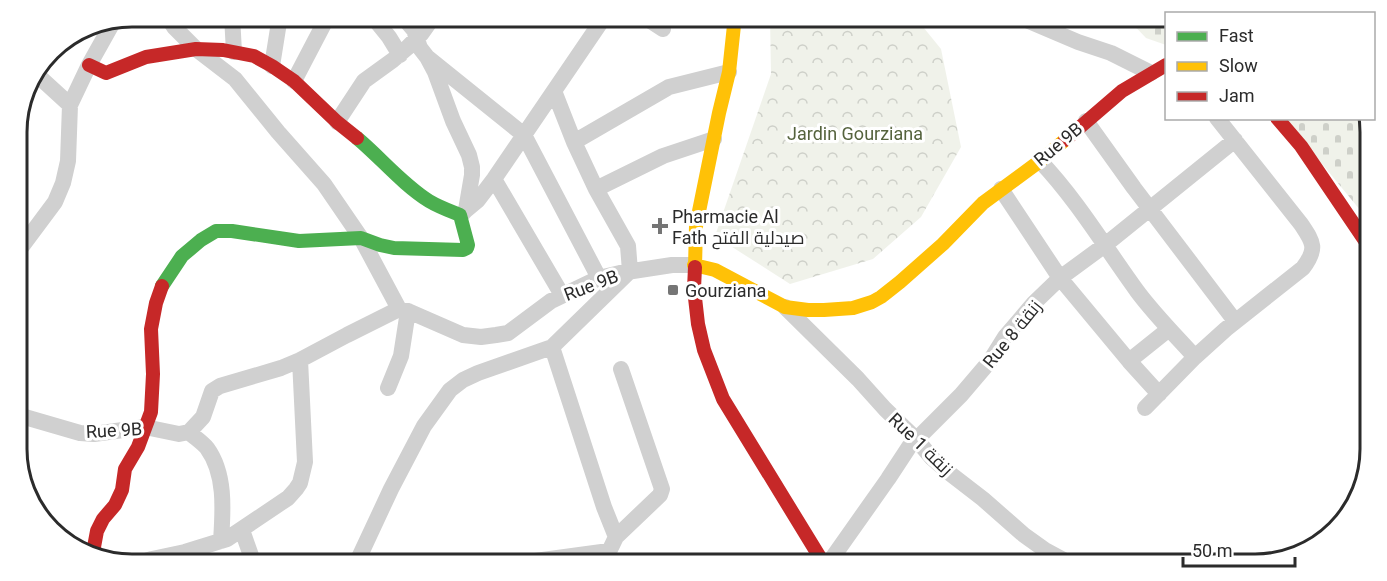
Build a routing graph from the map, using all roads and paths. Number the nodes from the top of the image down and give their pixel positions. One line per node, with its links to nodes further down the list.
1 (174, 27): 13 (street)
2 (233, 27): 14 (street)
3 (278, 27): 18 (street)
4 (322, 27): 23 (street)
5 (381, 27): 15 (street)
6 (411, 27): 12 (street)
7 (427, 27): 12 (street)
8 (598, 27): 24 (street)
9 (734, 27): 20 (street)
10 (1043, 27): 21 (street)
11 (109, 30): 17 (street)
12 (416, 39): 15 (street); 16 (street)
13 (196, 49): 14 (street); 17 (street); 41 (street)
14 (234, 52): 18 (street)
15 (400, 55): 29 (street)
16 (427, 57): 30 (street); 39 (street)
17 (89, 65): 25 (street)
18 (272, 66): 23 (street)
19 (1165, 66): 21 (street, Rue 9B)
20 (729, 72): 31 (street); 33 (street)
21 (1151, 73): 28 (street, Rue 9B)
22 (42, 79): 25 (street)
23 (294, 81): 29 (street)
24 (554, 91): 30 (street); 33 (street)
25 (70, 105): 42 (street)
26 (1219, 120): 32 (street)
27 (1279, 120): 40 (street)
28 (1086, 121): 34 (street, Rue 9B); 38 (street)
29 (337, 122): 39 (street)
30 (524, 135): 35 (street); 46 (street)
31 (714, 140): 36 (street); 44 (street)
32 (1234, 140): 38 (street, Rue 8 زنقة); 51 (street)
33 (574, 142): 36 (street)
34 (1040, 160): 37 (street, Rue 9B); 43 (street)
35 (494, 178): 39 (street); 48 (street)
36 (596, 189): 45 (street)
37 (1001, 189): 47 (street); 49 (street, Rue 9B)
38 (1150, 208): 43 (street, Rue 8 زنقة); 51 (street)
39 (463, 212): 41 (street)
40 (1360, 233)
41 (361, 238): 50 (street); 62 (street)
42 (27, 241)
43 (1105, 245): 47 (street, Rue 8 زنقة); 52 (street)
44 (694, 265): 45 (street, Rue 9B); 49 (street, Rue 9B); 73 (street)
45 (630, 271): 46 (street, Rue 9B); 53 (street)
46 (599, 278): 48 (street, Rue 9B)
47 (1060, 278): 56 (street); 64 (street, Rue 8 زنقة)
48 (562, 295): 50 (street, Rue 9B)
49 (785, 307): 64 (street, Rue 1 زنقة)
50 (404, 310): 55 (street); 58 (street)
51 (1235, 321): 54 (street)
52 (1169, 329): 54 (street); 56 (street)
53 (552, 347): 68 (street); 71 (street)
54 (1195, 357): 59 (street)
55 (300, 360): 63 (street); 65 (street)
56 (1129, 361): 59 (street)
57 (621, 369): 68 (street)
58 (388, 388)
59 (1159, 394): 60 (street)
60 (1145, 408)
61 (27, 418): 62 (street, Rue 9B)
62 (145, 427): 63 (street, Rue 9B); 67 (street)
63 (189, 432): 66 (street)
64 (916, 439): 74 (street, Rue 8 زنقة); 75 (street, Rue 1 زنقة)
65 (242, 530): 66 (street); 70 (street)
66 (221, 541): 69 (street)
67 (94, 546)
68 (610, 551): 72 (street)
69 (176, 554)
70 (250, 554)
71 (361, 554)
72 (588, 554)
73 (820, 554)
74 (833, 554)
75 (1052, 554)

